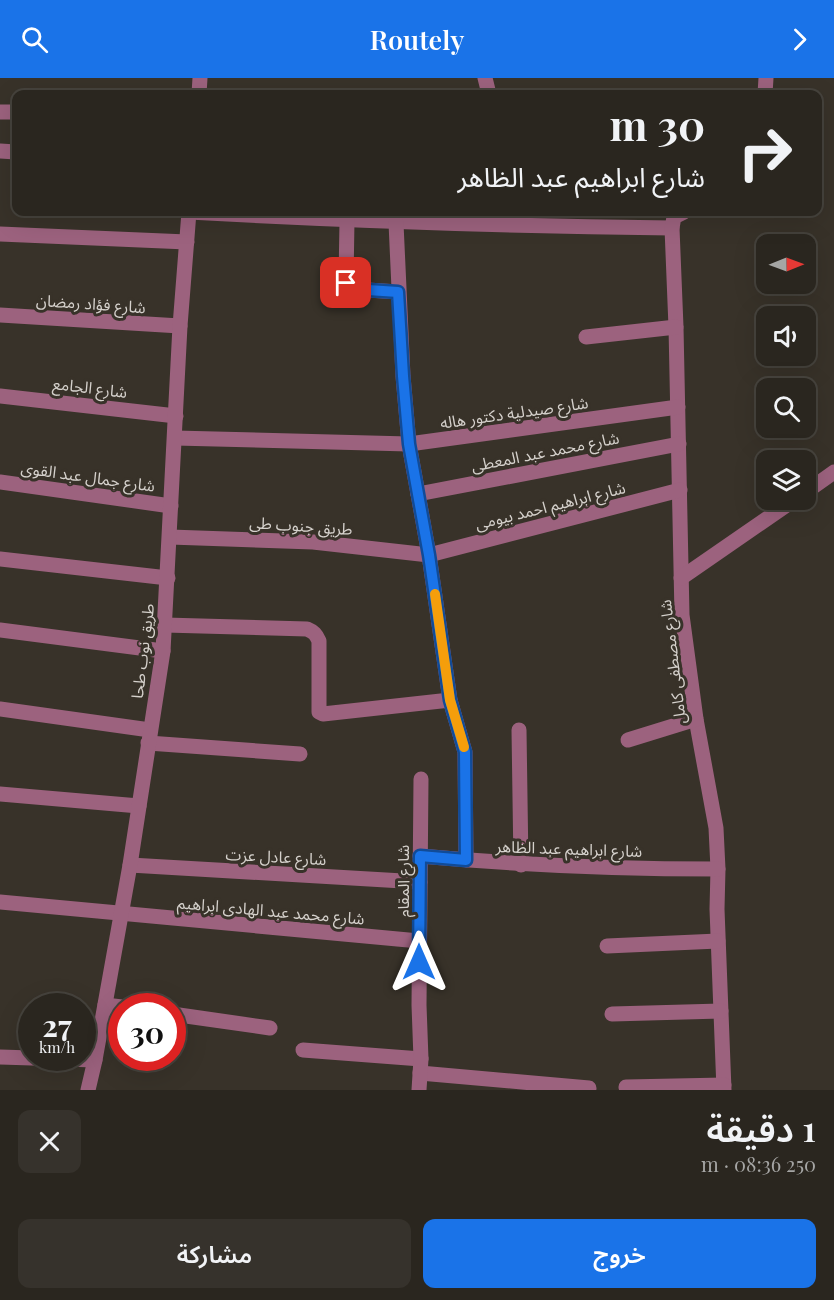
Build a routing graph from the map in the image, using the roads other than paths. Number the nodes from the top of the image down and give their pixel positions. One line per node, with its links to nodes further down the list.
1 (189, 216): 9 (street, طريق نوب طحا)
2 (259, 216): 5 (street)
3 (676, 216): 7 (street)
4 (484, 219): 6 (street); 7 (street)
5 (347, 221): 6 (street); 10 (street)
6 (396, 223): 10 (street)
7 (672, 228): 13 (street, شارع مصطفى كامل)
8 (0, 234): 9 (street)
9 (187, 242): 12 (street, طريق نوب طحا)
10 (398, 292): 19 (street)
11 (0, 315): 12 (street, شارع فؤاد رمضان)
12 (180, 326): 17 (street, طريق نوب طحا)
13 (676, 327): 14 (street); 16 (street, شارع مصطفى كامل)
14 (586, 337)
15 (0, 396): 17 (street, شارع الجامع)
16 (678, 407): 19 (street, شارع صيدلية دكتور هاله); 20 (street, شارع مصطفى كامل)
17 (176, 416): 18 (street, طريق نوب طحا)
18 (175, 438): 19 (street, شارع صيدلية دكتور هاله); 26 (street, طريق نوب طحا)
19 (409, 444): 25 (street)
20 (679, 444): 24 (street, شارع مصطفى كامل); 25 (street, شارع محمد عبد المعطى)
21 (834, 472): 23 (street)
22 (0, 482): 26 (street, شارع جمال عبد القوى)
23 (816, 485)
24 (680, 490): 29 (street, شارع ابراهيم احمد بيومى); 32 (street, شارع مصطفى كامل)
25 (418, 495): 29 (street)
26 (171, 506): 28 (street, طريق نوب طحا)
27 (780, 510): 32 (street)
28 (170, 537): 29 (street, طريق جنوب طى); 31 (street, طريق نوب طحا)
29 (429, 555): 36 (street)
30 (0, 559): 31 (street)
31 (168, 578): 33 (street, طريق نوب طحا)
32 (681, 578): 38 (street, شارع مصطفى كامل)
33 (165, 624): 35 (street, طريق نوب طحا); 36 (street)
34 (0, 630): 35 (street)
35 (163, 651): 40 (street, طريق نوب طحا)
36 (450, 700): 47 (street)
37 (0, 710): 40 (street)
38 (696, 719): 41 (street); 50 (street, شارع مصطفى كامل)
39 (519, 730): 49 (street)
40 (149, 737): 42 (street); 45 (street, طريق نوب طحا)
41 (628, 740)
42 (300, 754)
43 (421, 779): 46 (street, شارع المقام)
44 (0, 794): 45 (street)
45 (139, 806): 48 (street, طريق نوب طحا)
46 (420, 856): 47 (street, شارع ابراهيم عبد الظاهر); 51 (street, شارع المقام)
47 (466, 860): 49 (street, شارع ابراهيم عبد الظاهر)
48 (130, 865): 51 (street, شارع عادل عزت); 53 (street, طريق نوب طحا)
49 (521, 865): 50 (street, شارع ابراهيم عبد الظاهر)
50 (718, 869): 55 (street, شارع مصطفى كامل)
51 (420, 882): 54 (street, شارع المقام)
52 (0, 903): 53 (street, شارع محمد عبد الهادى ابراهيم)
53 (120, 914): 54 (street, شارع محمد عبد الهادى ابراهيم); 57 (street, طريق نوب طحا)
54 (419, 941): 67 (street, شارع المقام)
55 (718, 941): 56 (street); 59 (street, شارع مصطفى كامل)
56 (607, 945)
57 (105, 1005): 58 (street); 64 (street, طريق نوب طحا)
58 (108, 1005)
59 (721, 1011): 60 (street); 71 (street, شارع مصطفى كامل)
60 (612, 1014)
61 (186, 1016): 62 (street)
62 (270, 1028)
63 (303, 1050): 67 (street)
64 (96, 1054)
65 (0, 1057): 66 (street)
66 (18, 1058)
67 (421, 1066): 70 (street); 73 (street, شارع المقام)
68 (92, 1071): 72 (street, طريق نوب طحا)
69 (626, 1087): 71 (street)
70 (589, 1088)
71 (724, 1088)
72 (88, 1090)
73 (419, 1090)

